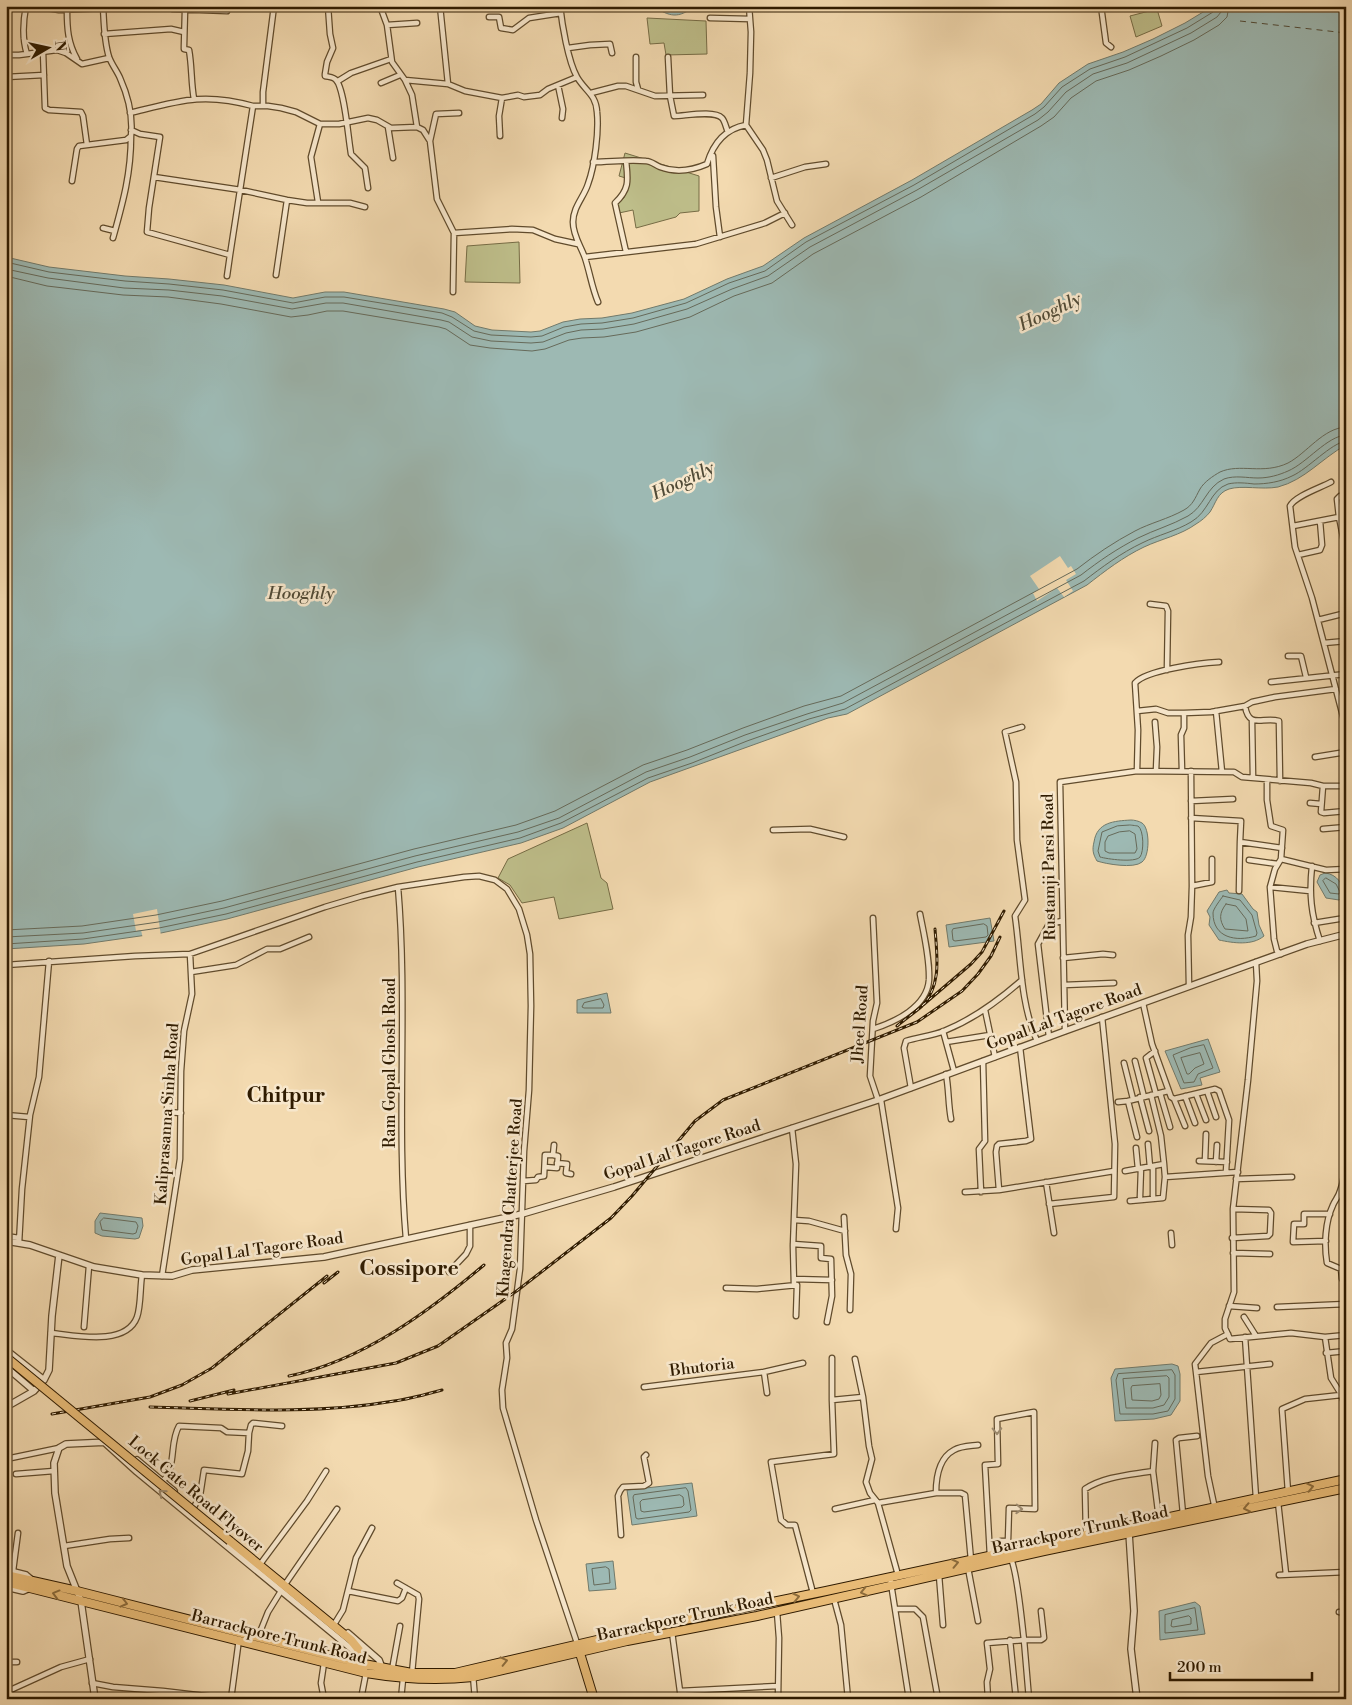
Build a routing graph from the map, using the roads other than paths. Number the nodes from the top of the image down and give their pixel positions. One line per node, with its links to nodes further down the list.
1 (26, 6): 27 (street)
2 (34, 6): 12 (street)
3 (274, 6): 50 (street)
4 (328, 6): 39 (street)
5 (380, 6): 20 (street)
6 (440, 6): 41 (street)
7 (560, 6): 15 (street)
8 (749, 6): 18 (street)
9 (1101, 6): 23 (street)
10 (103, 7): 12 (street); 22 (street)
11 (172, 8): 13 (street)
12 (66, 10): 33 (street)
13 (185, 10): 14 (street); 21 (street)
14 (227, 12)
15 (561, 13): 16 (street); 24 (street)
16 (490, 17)
17 (710, 18): 18 (street)
18 (750, 19): 56 (street)
19 (417, 23): 20 (street)
20 (387, 25): 32 (street)
21 (184, 32): 22 (street); 48 (street)
22 (104, 34): 31 (street)
23 (1111, 47)
24 (568, 48): 26 (street); 37 (street)
25 (43, 51): 27 (street); 33 (street); 34 (street)
26 (612, 52)
27 (27, 54): 28 (street)
28 (6, 55)
29 (636, 57): 43 (street)
30 (668, 57): 46 (street)
31 (110, 58): 33 (street); 51 (street)
32 (391, 59): 35 (street); 39 (street)
33 (79, 62)
34 (44, 75): 36 (street); 64 (street)
35 (400, 75): 38 (street); 40 (street)
36 (6, 77)
37 (577, 77): 42 (street); 44 (street)
38 (405, 80): 41 (street); 58 (street)
39 (338, 81): 54 (street)
40 (381, 83)
41 (448, 84): 47 (street)
42 (558, 85): 47 (street); 53 (street)
43 (638, 89): 44 (street); 46 (street)
44 (591, 93): 68 (street)
45 (703, 95): 46 (street)
46 (670, 96): 60 (street)
47 (502, 98): 62 (street)
48 (194, 99): 49 (street); 51 (street)
49 (253, 106): 50 (street); 74 (street)
50 (262, 106): 55 (street)
51 (130, 113): 59 (street)
52 (459, 113): 63 (street)
53 (562, 118)
54 (347, 122): 55 (street); 57 (street); 73 (street)
55 (320, 124): 76 (street)
56 (746, 125): 60 (street); 71 (street)
57 (388, 126): 58 (street); 66 (street)
58 (417, 127): 63 (street)
59 (131, 130): 61 (street); 70 (street)
60 (728, 132): 67 (street)
61 (130, 136): 64 (street); 81 (street)
62 (500, 136)
63 (430, 141): 82 (street)
64 (87, 145): 72 (street)
65 (713, 156): 83 (street)
66 (392, 158)
67 (626, 161): 68 (street); 86 (street)
68 (594, 162): 85 (street)
69 (826, 164): 71 (street)
70 (154, 177): 74 (street); 87 (street)
71 (771, 178): 78 (street)
72 (72, 181)
73 (368, 188)
74 (241, 190): 75 (street); 87 (street)
75 (287, 200): 76 (street); 89 (street)
76 (318, 202): 77 (street)
77 (365, 206)
78 (785, 213): 79 (street); 83 (street)
79 (792, 225)
80 (103, 228): 81 (street)
81 (115, 232): 84 (street)
82 (454, 233): 85 (street); 91 (street)
83 (720, 237): 86 (street)
84 (113, 238)
85 (578, 244): 88 (street)
86 (626, 252): 88 (street)
87 (230, 255): 90 (street)
88 (585, 257): 92 (street)
89 (276, 275)
90 (227, 276)
91 (453, 292)
92 (598, 302)
93 (1331, 482): 97 (street)
94 (1346, 495): 95 (street)
95 (1339, 517): 96 (street); 98 (street)
96 (1320, 521): 97 (street); 100 (street)
97 (1293, 526): 100 (street)
98 (1344, 527): 99 (street)
99 (1345, 553): 101 (street)
100 (1298, 555): 104 (street)
101 (1344, 566)
102 (1150, 604): 109 (street)
103 (1346, 613): 104 (street)
104 (1318, 620): 106 (street)
105 (1346, 641): 106 (street)
106 (1324, 643): 111 (street)
107 (1288, 656): 112 (street)
108 (1219, 662): 109 (street)
109 (1167, 670): 116 (street)
110 (1346, 674): 111 (street)
111 (1332, 675): 112 (street); 114 (street)
112 (1306, 677): 113 (street)
113 (1271, 682)
114 (1336, 689): 115 (street); 120 (street)
115 (1245, 706): 117 (street); 119 (street)
116 (1137, 711): 118 (street); 129 (street)
117 (1216, 711): 118 (street); 130 (street)
118 (1184, 713): 127 (street)
119 (1252, 720): 131 (street); 133 (street)
120 (1345, 721): 123 (street)
121 (1154, 722): 126 (street)
122 (1022, 727): 174 (street)
123 (1346, 728)
124 (1346, 752): 125 (street)
125 (1315, 758)
126 (1156, 771): 127 (street, Rustamji Parsi Road); 129 (street, Rustamji Parsi Road)
127 (1182, 771): 128 (street, Rustamji Parsi Road)
128 (1191, 771): 130 (street, Rustamji Parsi Road); 137 (street)
129 (1137, 772): 161 (street, Rustamji Parsi Road)
130 (1222, 772): 131 (street, Rustamji Parsi Road)
131 (1253, 778): 132 (street, Rustamji Parsi Road)
132 (1267, 780): 133 (street, Rustamji Parsi Road); 147 (street)
133 (1280, 781): 134 (street, Rustamji Parsi Road)
134 (1323, 786): 135 (street, Rustamji Parsi Road); 139 (street)
135 (1346, 786)
136 (1233, 799): 137 (street)
137 (1191, 801): 141 (street)
138 (1310, 803): 139 (street)
139 (1321, 804): 140 (street)
140 (1346, 811)
141 (1191, 818): 146 (street); 153 (street)
142 (1346, 827): 143 (street)
143 (1324, 829)
144 (773, 830): 145 (street)
145 (844, 837)
146 (1240, 842): 147 (street); 156 (street)
147 (1282, 848): 150 (street)
148 (1212, 859): 153 (street)
149 (1248, 860): 150 (street)
150 (1280, 862): 151 (street); 155 (street)
151 (1312, 866): 152 (street); 157 (street)
152 (1346, 869)
153 (1192, 886): 177 (street)
154 (398, 887): 166 (street, Khagendra Chatterjee Road); 246 (street, Khagendra Chatterjee Road); 269 (street, Ram Gopal Ghosh Road)
155 (1270, 887): 157 (street); 167 (street)
156 (1239, 891)
157 (1310, 891): 162 (street)
158 (920, 914): 181 (street)
159 (873, 918): 181 (street, Jheel Road)
160 (1345, 918): 162 (street)
161 (1062, 921): 169 (street, Rustamji Parsi Road); 185 (street)
162 (1314, 923): 165 (street)
163 (1346, 934): 165 (street, Gopal Lal Tagore Road)
164 (309, 938): 173 (street)
165 (1320, 941): 167 (street, Gopal Lal Tagore Road)
166 (190, 954): 170 (street, Khagendra Chatterjee Road); 173 (street, Kaliprasanna Sinha Road)
167 (1280, 954): 171 (street, Gopal Lal Tagore Road)
168 (1113, 955): 169 (street)
169 (1063, 958): 176 (street, Rustamji Parsi Road)
170 (49, 961): 172 (street, Khagendra Chatterjee Road); 210 (street)
171 (1256, 962): 177 (street, Gopal Lal Tagore Road); 241 (street)
172 (6, 965)
173 (191, 972): 208 (street, Kaliprasanna Sinha Road)
174 (1022, 980): 179 (street); 186 (street)
175 (1114, 983): 176 (street)
176 (1064, 985): 182 (street, Rustamji Parsi Road)
177 (1189, 986): 178 (street, Gopal Lal Tagore Road)
178 (1144, 1003): 180 (street, Gopal Lal Tagore Road); 189 (street)
179 (985, 1010): 183 (street); 184 (street)
180 (1102, 1017): 182 (street, Gopal Lal Tagore Road); 238 (street)
181 (873, 1029): 205 (street, Jheel Road)
182 (1065, 1031): 185 (street, Gopal Lal Tagore Road)
183 (943, 1032): 187 (street); 197 (street)
184 (990, 1035): 187 (street); 190 (street)
185 (1049, 1037): 186 (street, Gopal Lal Tagore Road)
186 (1037, 1041): 188 (street, Gopal Lal Tagore Road)
187 (946, 1042): 194 (street)
188 (1020, 1047): 190 (street, Gopal Lal Tagore Road); 248 (street)
189 (1155, 1051): 198 (street); 200 (street)
190 (995, 1057): 191 (street, Gopal Lal Tagore Road)
191 (984, 1061): 194 (street, Gopal Lal Tagore Road); 250 (street)
192 (1135, 1061): 203 (street)
193 (1124, 1063): 206 (street)
194 (954, 1072): 195 (street, Gopal Lal Tagore Road)
195 (946, 1074): 197 (street, Gopal Lal Tagore Road); 212 (street)
196 (168, 1084): 208 (street)
197 (911, 1088): 205 (street, Gopal Lal Tagore Road)
198 (1168, 1091): 200 (street); 204 (street)
199 (1207, 1092): 201 (street); 211 (street); 232 (street)
200 (1156, 1094): 203 (street); 216 (street); 234 (street)
201 (1196, 1094): 202 (street); 213 (street)
202 (1185, 1096): 204 (street); 214 (street)
203 (1142, 1097): 206 (street); 218 (street)
204 (1174, 1099): 215 (street)
205 (879, 1100): 217 (street, Gopal Lal Tagore Road); 263 (street, Jheel Road)
206 (1130, 1100): 207 (street); 221 (street)
207 (1118, 1102)
208 (181, 1113): 281 (street, Kaliprasanna Sinha Road)
209 (6, 1115): 210 (street)
210 (29, 1117): 270 (street)
211 (1216, 1117)
212 (951, 1119)
213 (1206, 1120)
214 (1195, 1123)
215 (1185, 1126)
216 (1170, 1127)
217 (792, 1128): 258 (street, Gopal Lal Tagore Road); 261 (street)
218 (1150, 1131)
219 (1206, 1134): 230 (street)
220 (1346, 1134): 222 (street)
221 (1137, 1137)
222 (1346, 1140)
223 (1148, 1144): 235 (street)
224 (554, 1145): 228 (street)
225 (1217, 1145): 231 (street)
226 (1136, 1148): 237 (street)
227 (1346, 1152): 251 (street)
228 (553, 1155): 233 (street); 236 (street)
229 (1198, 1161): 230 (street)
230 (1205, 1161): 231 (street)
231 (1216, 1162): 232 (street)
232 (1227, 1162): 240 (street)
233 (557, 1163): 236 (street); 242 (street)
234 (1164, 1164): 235 (street); 243 (street)
235 (1152, 1166): 237 (street); 252 (street)
236 (544, 1167): 246 (street)
237 (1139, 1169): 239 (street); 253 (street)
238 (1114, 1171): 247 (street); 256 (street)
239 (1124, 1171)
240 (1226, 1172): 241 (street); 243 (street)
241 (1238, 1172): 245 (street)
242 (571, 1174)
243 (1165, 1177): 254 (street)
244 (1292, 1177): 245 (street)
245 (1236, 1179): 257 (street)
246 (523, 1181): 258 (street, Khagendra Chatterjee Road)
247 (1046, 1182): 248 (street); 256 (street)
248 (998, 1190): 250 (street)
249 (965, 1192): 250 (street)
250 (981, 1192)
251 (1340, 1192): 255 (street); 259 (street)
252 (1153, 1196)
253 (1140, 1197)
254 (1130, 1201)
255 (1346, 1202)
256 (1049, 1204): 266 (street)
257 (1233, 1209): 268 (street); 268 (street)
258 (522, 1214): 262 (street, Gopal Lal Tagore Road); 398 (street, Khagendra Chatterjee Road)
259 (1330, 1214): 272 (street); 272 (street)
260 (844, 1217): 264 (street)
261 (794, 1220): 264 (street); 273 (street)
262 (470, 1225): 269 (street, Gopal Lal Tagore Road); 279 (street)
263 (896, 1229)
264 (845, 1231): 291 (street)
265 (1171, 1232): 274 (street)
266 (1054, 1233)
267 (6, 1236): 270 (street)
268 (1232, 1238): 275 (street)
269 (406, 1239): 281 (street, Gopal Lal Tagore Road)
270 (19, 1240): 271 (street, Gopal Lal Tagore Road); 277 (street, Gopal Lal Tagore Road)
271 (6, 1241)
272 (1326, 1241): 284 (street)
273 (793, 1244): 282 (street); 283 (street)
274 (1172, 1245)
275 (1233, 1253): 276 (street); 288 (street)
276 (1270, 1254)
277 (59, 1255): 278 (street, Gopal Lal Tagore Road); 296 (street)
278 (89, 1266): 280 (street, Gopal Lal Tagore Road); 295 (street)
279 (449, 1272)
280 (142, 1275): 281 (street, Gopal Lal Tagore Road); 296 (street)
281 (162, 1276)
282 (794, 1278): 283 (street); 285 (street)
283 (832, 1280): 294 (street)
284 (1346, 1281)
285 (794, 1285): 286 (street); 292 (street)
286 (726, 1288)
287 (1346, 1304): 289 (street)
288 (1230, 1306): 290 (street); 297 (street)
289 (1277, 1307)
290 (1257, 1308)
291 (850, 1310)
292 (796, 1316)
293 (1244, 1317): 299 (street)
294 (827, 1322)
295 (84, 1327)
296 (51, 1333): 314 (street)
297 (1228, 1334): 300 (street); 313 (street)
298 (1346, 1335): 301 (street)
299 (1256, 1336): 300 (street); 301 (street)
300 (1245, 1337): 310 (street)
301 (1325, 1337): 304 (street)
302 (6, 1350): 314 (street)
303 (1346, 1351): 304 (street)
304 (1326, 1353): 318 (street)
305 (6, 1357): 401 (main road, Lock Gate Road Flyover, bridge)
306 (832, 1358): 320 (street)
307 (855, 1359): 319 (street)
308 (803, 1363): 312 (street, Bhutoria)
309 (1270, 1364): 310 (street)
310 (1248, 1366): 313 (street); 341 (street)
311 (6, 1367): 316 (street)
312 (764, 1372): 315 (street, Bhutoria); 317 (street)
313 (1196, 1372): 347 (street)
314 (44, 1380): 316 (street)
315 (644, 1387)
316 (34, 1391): 321 (street)
317 (767, 1394)
318 (1341, 1395): 322 (street); 339 (street)
319 (863, 1396): 320 (street); 342 (street)
320 (832, 1400): 379 (street)
321 (6, 1407)
322 (1346, 1408)
323 (282, 1426): 324 (street)
324 (249, 1433): 337 (street); 344 (street)
325 (1198, 1436): 348 (street)
326 (104, 1442): 329 (street); 337 (street); 377 (street, one-way to 326)
327 (1155, 1444): 333 (street)
328 (978, 1446): 340 (street)
329 (59, 1448): 331 (street); 332 (street)
330 (646, 1455): 353 (street)
331 (6, 1459)
332 (54, 1471): 335 (street); 356 (street)
333 (1153, 1471): 349 (street); 354 (street)
334 (326, 1472): 361 (street)
335 (16, 1474)
336 (1346, 1479): 339 (main road, Barrackpore Trunk Road, one-way to 336)
337 (163, 1481): 344 (street)
338 (1346, 1488): 343 (main road, Barrackpore Trunk Road)
339 (1288, 1492): 341 (main road, Barrackpore Trunk Road)
340 (936, 1493): 342 (street); 360 (street)
341 (1256, 1498): 347 (main road, Barrackpore Trunk Road)
342 (877, 1501): 346 (street); 368 (street)
343 (1278, 1502): 347 (main road, Barrackpore Trunk Road, one-way to 347); 365 (street)
344 (194, 1506): 361 (street)
345 (337, 1509): 370 (street)
346 (835, 1509)
347 (1216, 1511): 348 (main road, Barrackpore Trunk Road); 352 (main road, Barrackpore Trunk Road)
348 (1183, 1514): 349 (main road, Barrackpore Trunk Road)
349 (1159, 1519): 354 (main road, Barrackpore Trunk Road)
350 (372, 1528): 378 (street)
351 (18, 1533): 363 (street)
352 (1129, 1533): 359 (main road, Barrackpore Trunk Road); 432 (street)
353 (621, 1535)
354 (1086, 1535): 357 (main road, Barrackpore Trunk Road)
355 (129, 1538): 356 (street)
356 (64, 1546): 376 (street)
357 (1004, 1553): 358 (main road, Barrackpore Trunk Road); 358 (street, one-way to 358); 359 (street)
358 (990, 1556): 360 (main road, Barrackpore Trunk Road)
359 (1012, 1559): 362 (main road, Barrackpore Trunk Road); 397 (street)
360 (971, 1560): 368 (main road, Barrackpore Trunk Road, one-way to 360)
361 (261, 1563): 370 (street)
362 (968, 1568): 366 (main road, Barrackpore Trunk Road); 389 (street)
363 (8, 1572): 372 (main road)
364 (1346, 1572): 365 (street)
365 (1286, 1574): 367 (street)
366 (939, 1575): 373 (main road, Barrackpore Trunk Road); 391 (street)
367 (1280, 1575)
368 (894, 1576): 373 (street); 379 (main road, Barrackpore Trunk Road)
369 (6, 1582): 372 (main road)
370 (286, 1583): 390 (street)
371 (397, 1583): 375 (street)
372 (28, 1584): 374 (street); 376 (main road, Barrackpore Trunk Road); 381 (main road, Barrackpore Trunk Road, one-way to 372)
373 (893, 1585): 380 (main road, Barrackpore Trunk Road, one-way to 380); 383 (street)
374 (6, 1587)
375 (406, 1588): 378 (street); 409 (street)
376 (77, 1591): 381 (street); 394 (main road, Barrackpore Trunk Road, one-way to 394)
377 (281, 1591): 395 (street); 401 (street)
378 (348, 1591): 390 (street)
379 (814, 1593): 382 (main road, Barrackpore Trunk Road, one-way to 379)
380 (834, 1599): 385 (main road, Barrackpore Trunk Road); 426 (street)
381 (81, 1601): 394 (main road, Barrackpore Trunk Road); 400 (street)
382 (751, 1606): 388 (main road); 398 (main road, Barrackpore Trunk Road)
383 (896, 1609): 427 (street); 428 (street)
384 (1041, 1611): 397 (street)
385 (777, 1612): 388 (main road, Barrackpore Trunk Road); 413 (street)
386 (1339, 1612): 387 (street)
387 (1346, 1613)
388 (752, 1617): 393 (main road, Barrackpore Trunk Road)
389 (978, 1621)
390 (335, 1623): 407 (street)
391 (943, 1625)
392 (400, 1626): 406 (street)
393 (672, 1632): 399 (main road, Barrackpore Trunk Road); 414 (street)
394 (240, 1637): 395 (main road, Barrackpore Trunk Road); 404 (main road, Barrackpore Trunk Road); 418 (street)
395 (258, 1637): 401 (main road, Barrackpore Trunk Road)
396 (1010, 1640): 397 (street); 429 (street); 430 (street)
397 (1024, 1640): 431 (street)
398 (577, 1644): 399 (main road); 405 (main road, Barrackpore Trunk Road, one-way to 398)
399 (580, 1653): 410 (main road, Barrackpore Trunk Road); 423 (main road)
400 (90, 1659): 412 (street); 415 (street)
401 (363, 1661): 407 (main road, Barrackpore Trunk Road); 408 (main road, Lock Gate Road Flyover)
402 (6, 1662): 403 (street)
403 (17, 1662)
404 (324, 1662): 408 (main road, Barrackpore Trunk Road); 419 (street)
405 (472, 1669): 409 (main road, Barrackpore Trunk Road); 410 (street)
406 (392, 1670): 407 (main road, Barrackpore Trunk Road); 409 (main road, Barrackpore Trunk Road)
407 (382, 1672): 408 (main road, Barrackpore Trunk Road); 411 (main road, Barrackpore Trunk Road)
408 (366, 1673): 420 (street)
409 (412, 1673)
410 (473, 1678): 411 (main road, Barrackpore Trunk Road); 422 (street)
411 (403, 1679): 421 (street)
412 (92, 1683): 416 (street); 417 (street)
413 (778, 1686): 414 (street); 425 (street)
414 (680, 1691): 424 (street)
415 (6, 1692)
416 (195, 1697): 418 (street)
417 (95, 1699)
418 (231, 1699)
419 (324, 1699)
420 (361, 1699)
421 (401, 1699)
422 (475, 1699)
423 (594, 1699)
424 (681, 1699)
425 (778, 1699)
426 (848, 1699)
427 (909, 1699)
428 (938, 1699)
429 (988, 1699)
430 (1016, 1699)
431 (1029, 1699)
432 (1137, 1699)

